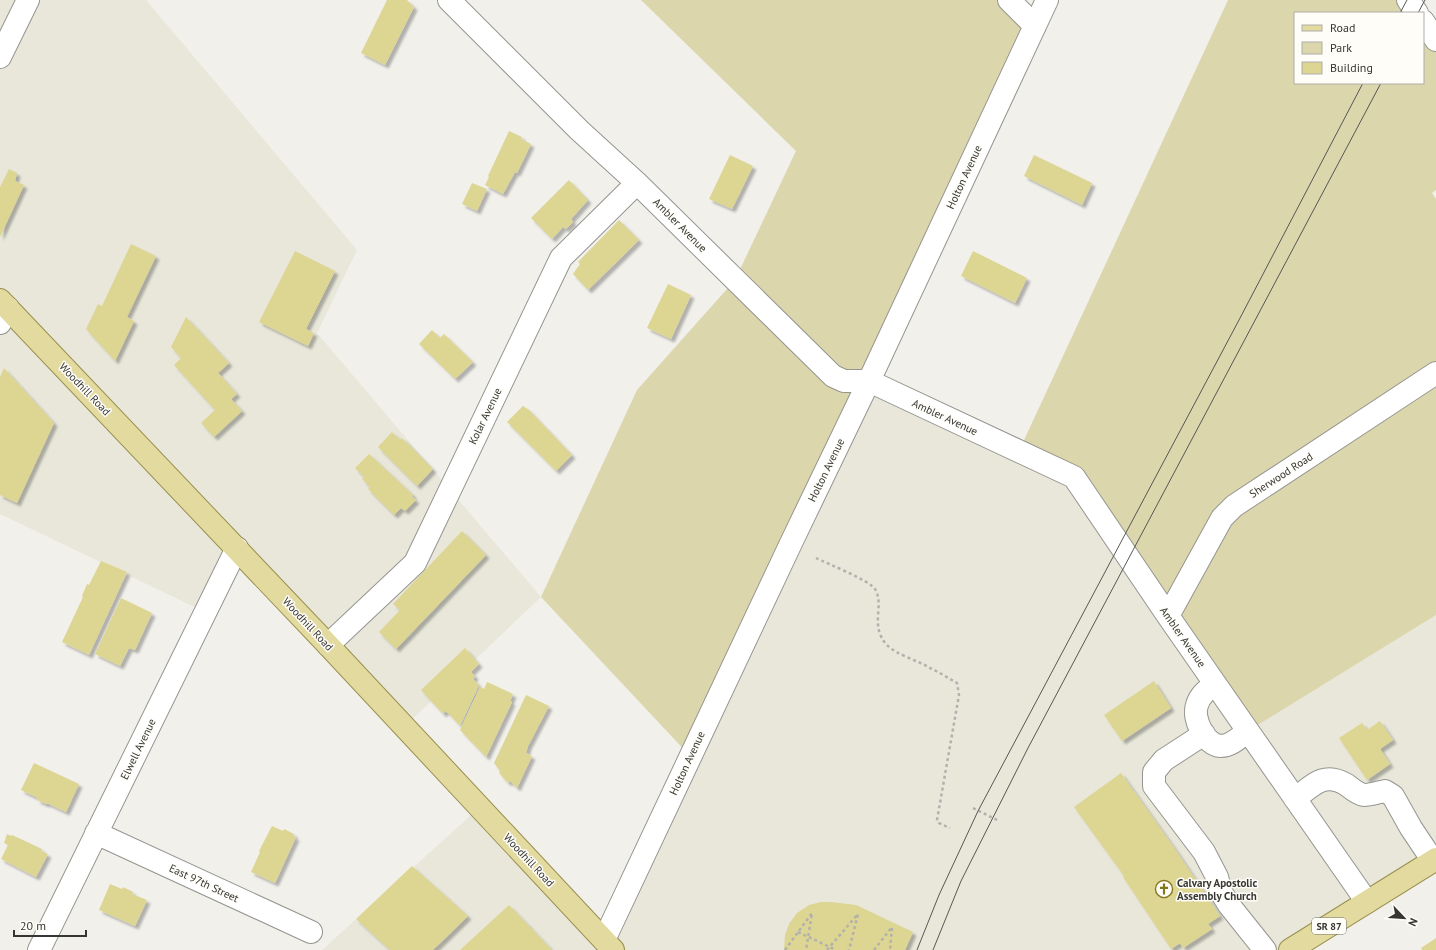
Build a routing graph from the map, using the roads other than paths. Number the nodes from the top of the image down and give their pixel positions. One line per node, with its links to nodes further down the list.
1 (28, 0): 10 (street)
2 (449, 0): 11 (street, Ambler Avenue)
3 (1009, 0): 8 (street)
4 (1047, 0): 8 (street, Holton Avenue)
5 (1408, 0): 6 (street)
6 (1416, 12)
7 (1424, 22): 9 (street)
8 (1035, 26): 14 (street, Holton Avenue)
9 (1436, 40)
10 (0, 57)
11 (636, 183): 14 (street, Ambler Avenue); 17 (street, Kolar Avenue)
12 (3, 310): 15 (main road, Woodhill Road)
13 (1436, 373): 16 (street, Sherwood Road)
14 (869, 381): 16 (street, Ambler Avenue); 26 (street, Holton Avenue)
15 (237, 548): 17 (main road, Woodhill Road); 22 (street, Elwell Avenue)
16 (1168, 616): 18 (street, Ambler Avenue)
17 (328, 645): 26 (main road, Woodhill Road)
18 (1215, 684): 19 (street, Ambler Avenue); 20 (street)
19 (1248, 731): 20 (street); 21 (street, Ambler Avenue)
20 (1204, 734): 28 (street)
21 (1295, 799): 23 (street); 24 (street, Ambler Avenue)
22 (96, 833): 25 (street, East 97th Street); 27 (street, Elwell Avenue)
23 (1434, 860): 24 (main road, SR 87)
24 (1367, 902): 29 (main road, SR 87)
25 (311, 932)
26 (608, 945)
27 (40, 950)
28 (1265, 950)
29 (1290, 950)

